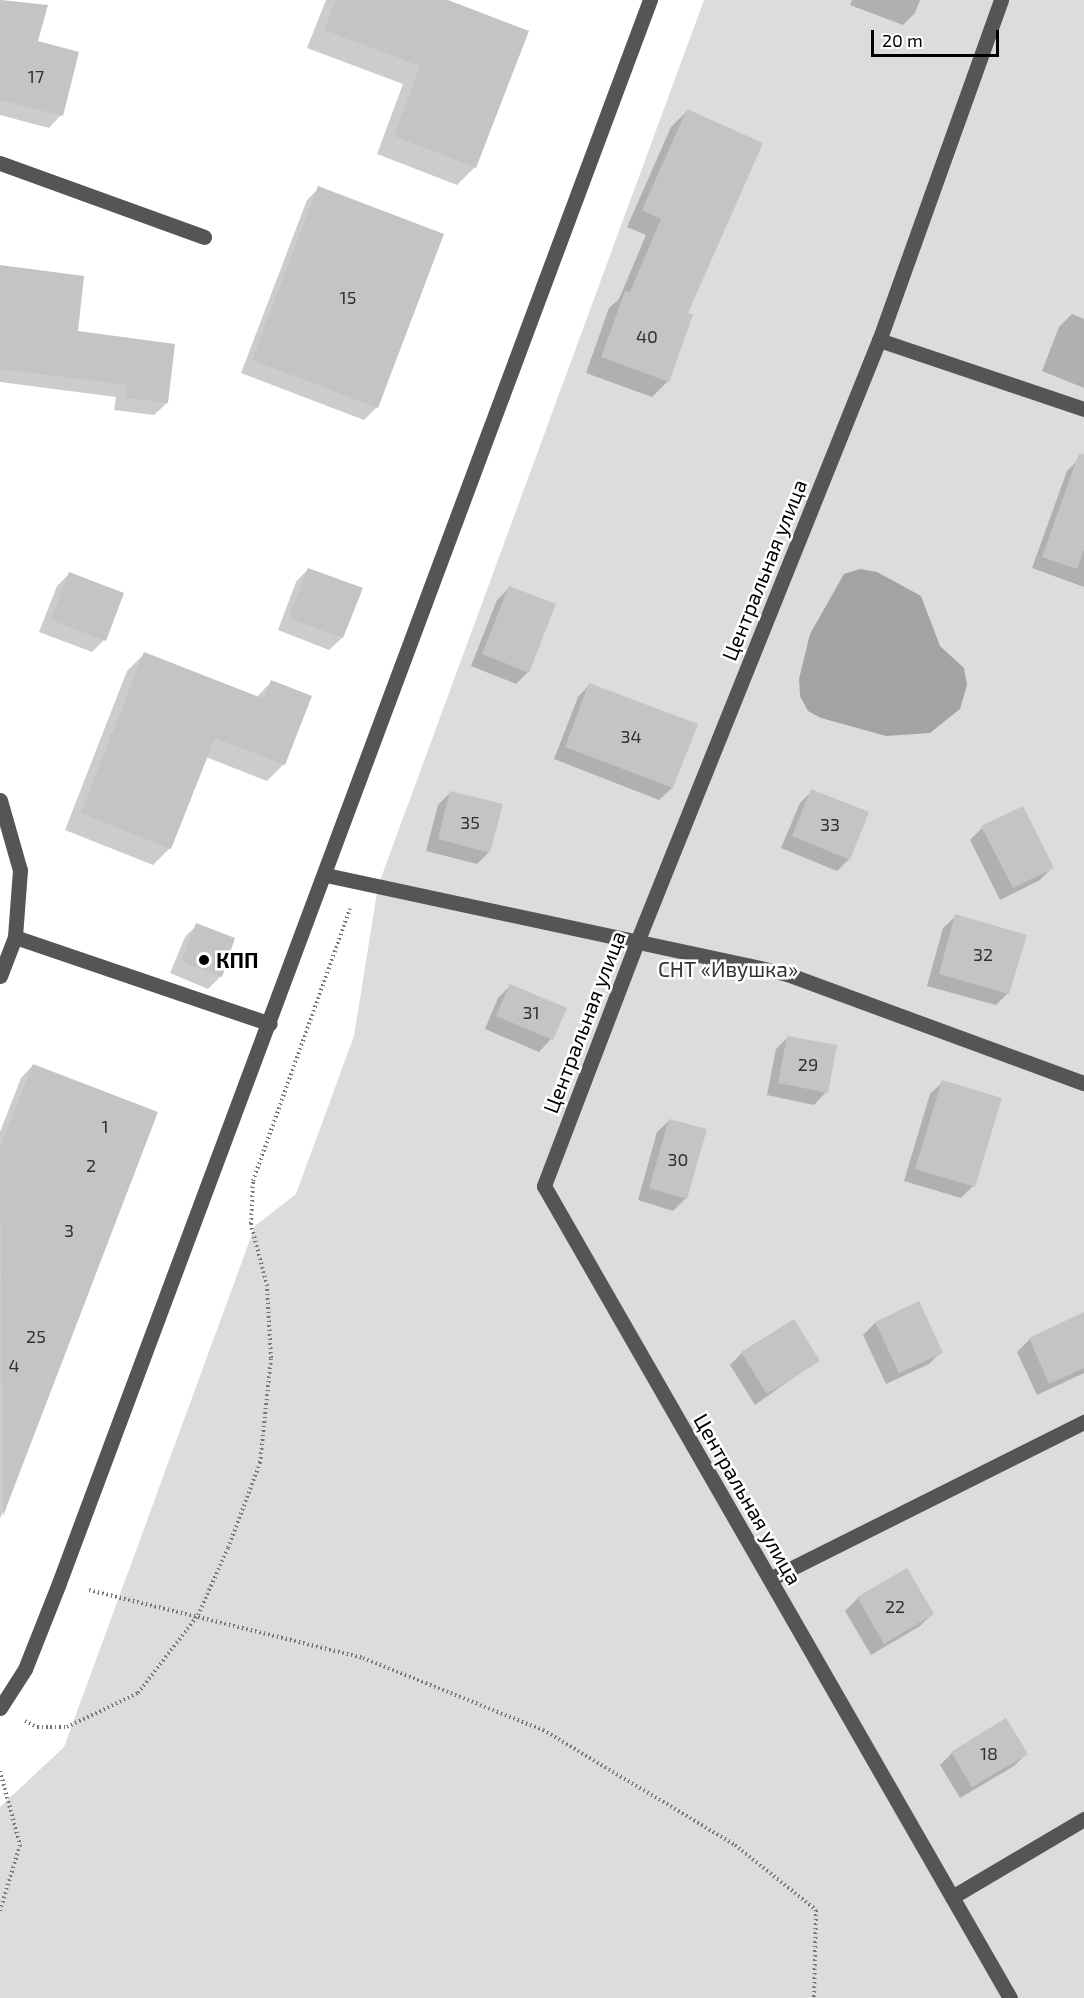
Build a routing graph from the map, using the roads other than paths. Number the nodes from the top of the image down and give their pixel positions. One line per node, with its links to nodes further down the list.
1 (650, 0): 8 (street)
2 (1001, 0): 5 (street, Центральная улица)
3 (0, 163): 4 (street)
4 (204, 237)
5 (879, 340): 6 (street); 10 (street, Центральная улица)
6 (1084, 409)
7 (0, 800): 9 (street)
8 (326, 875): 10 (street); 12 (street)
9 (15, 937): 11 (street); 12 (street)
10 (637, 942): 13 (street); 15 (street, Центральная улица)
11 (0, 976)
12 (270, 1024): 16 (street)
13 (1084, 1083)
14 (1084, 1422): 15 (street)
15 (770, 1579): 18 (street, Центральная улица)
16 (0, 1708)
17 (1084, 1819): 18 (street)
18 (952, 1897): 19 (street, Центральная улица)
19 (1010, 1998)

